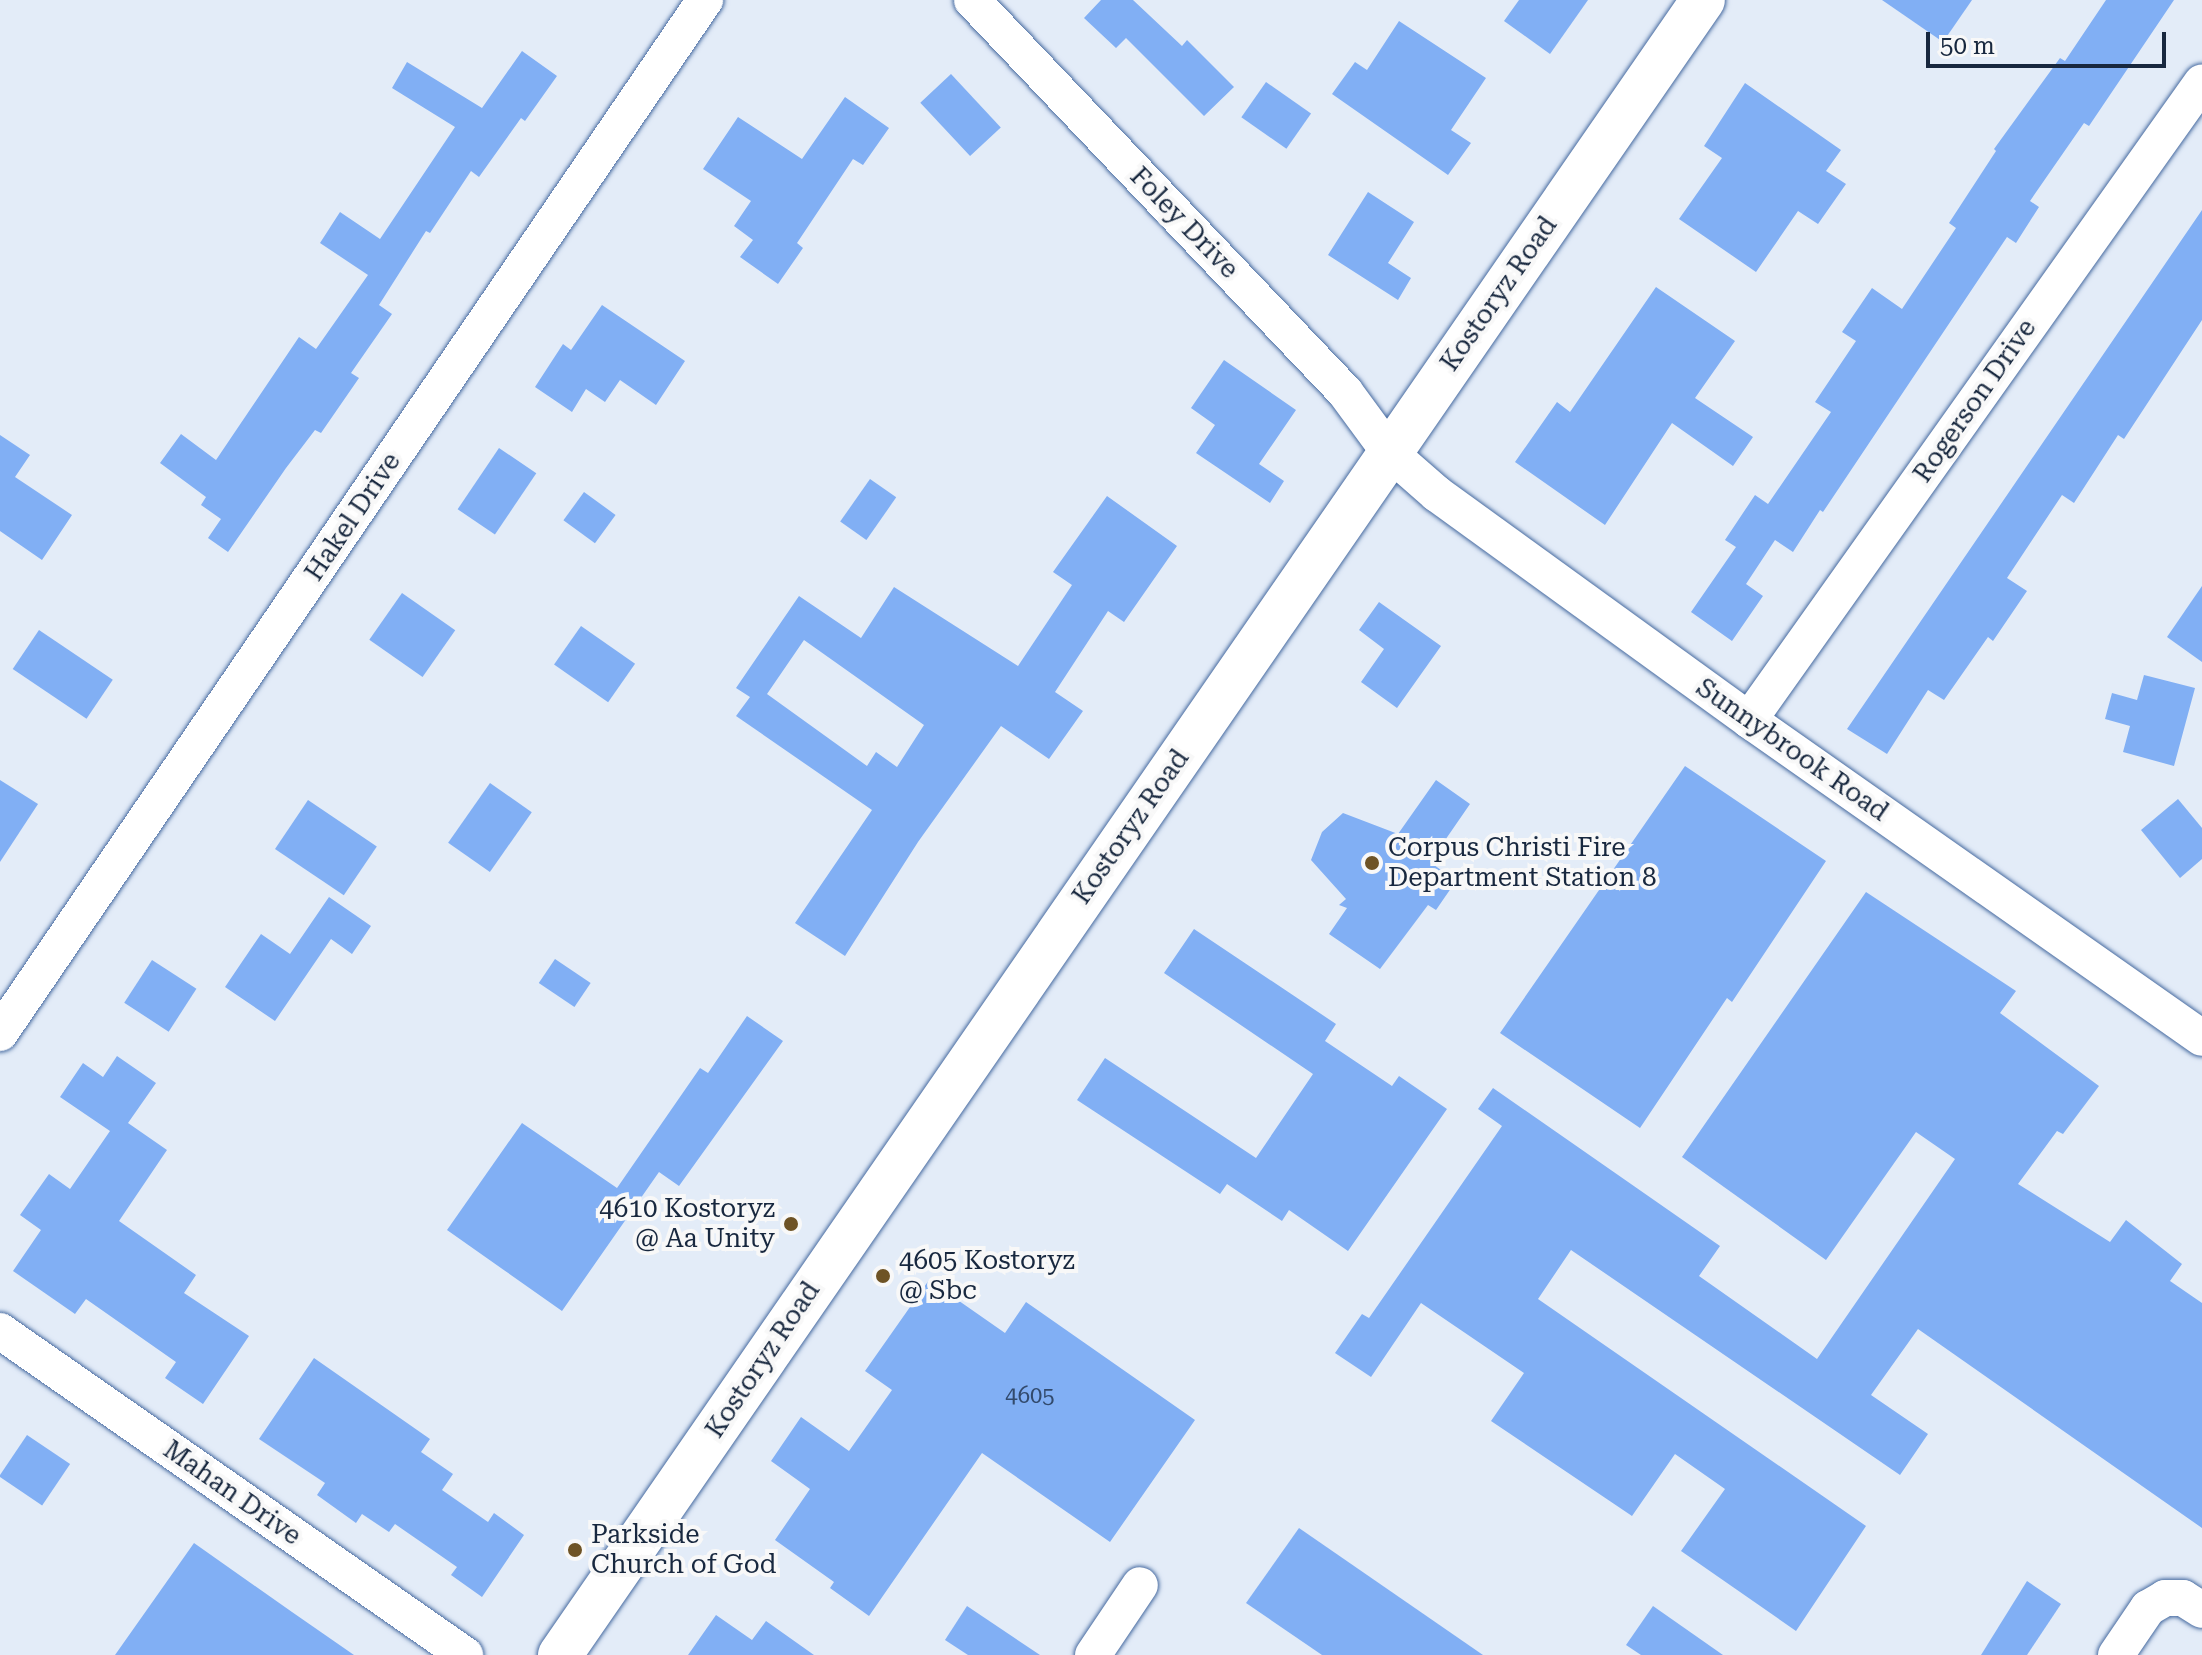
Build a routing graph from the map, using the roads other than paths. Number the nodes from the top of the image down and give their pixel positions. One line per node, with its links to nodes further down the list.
1 (705, 0): 7 (street, Hakel Drive)
2 (972, 0): 5 (street, Foley Drive)
3 (1703, 0): 5 (main road, Kostoryz Road)
4 (2202, 82): 6 (street, Rogerson Drive)
5 (1389, 452): 6 (street, Sunnybrook Road); 13 (main road, Kostoryz Road)
6 (1749, 720): 8 (street, Sunnybrook Road)
7 (0, 1033)
8 (2202, 1038)
9 (0, 1331): 12 (street, Mahan Drive)
10 (1140, 1585): 14 (street)
11 (2202, 1610): 15 (street)
12 (465, 1655)
13 (560, 1655)
14 (1093, 1655)
15 (2116, 1655)

